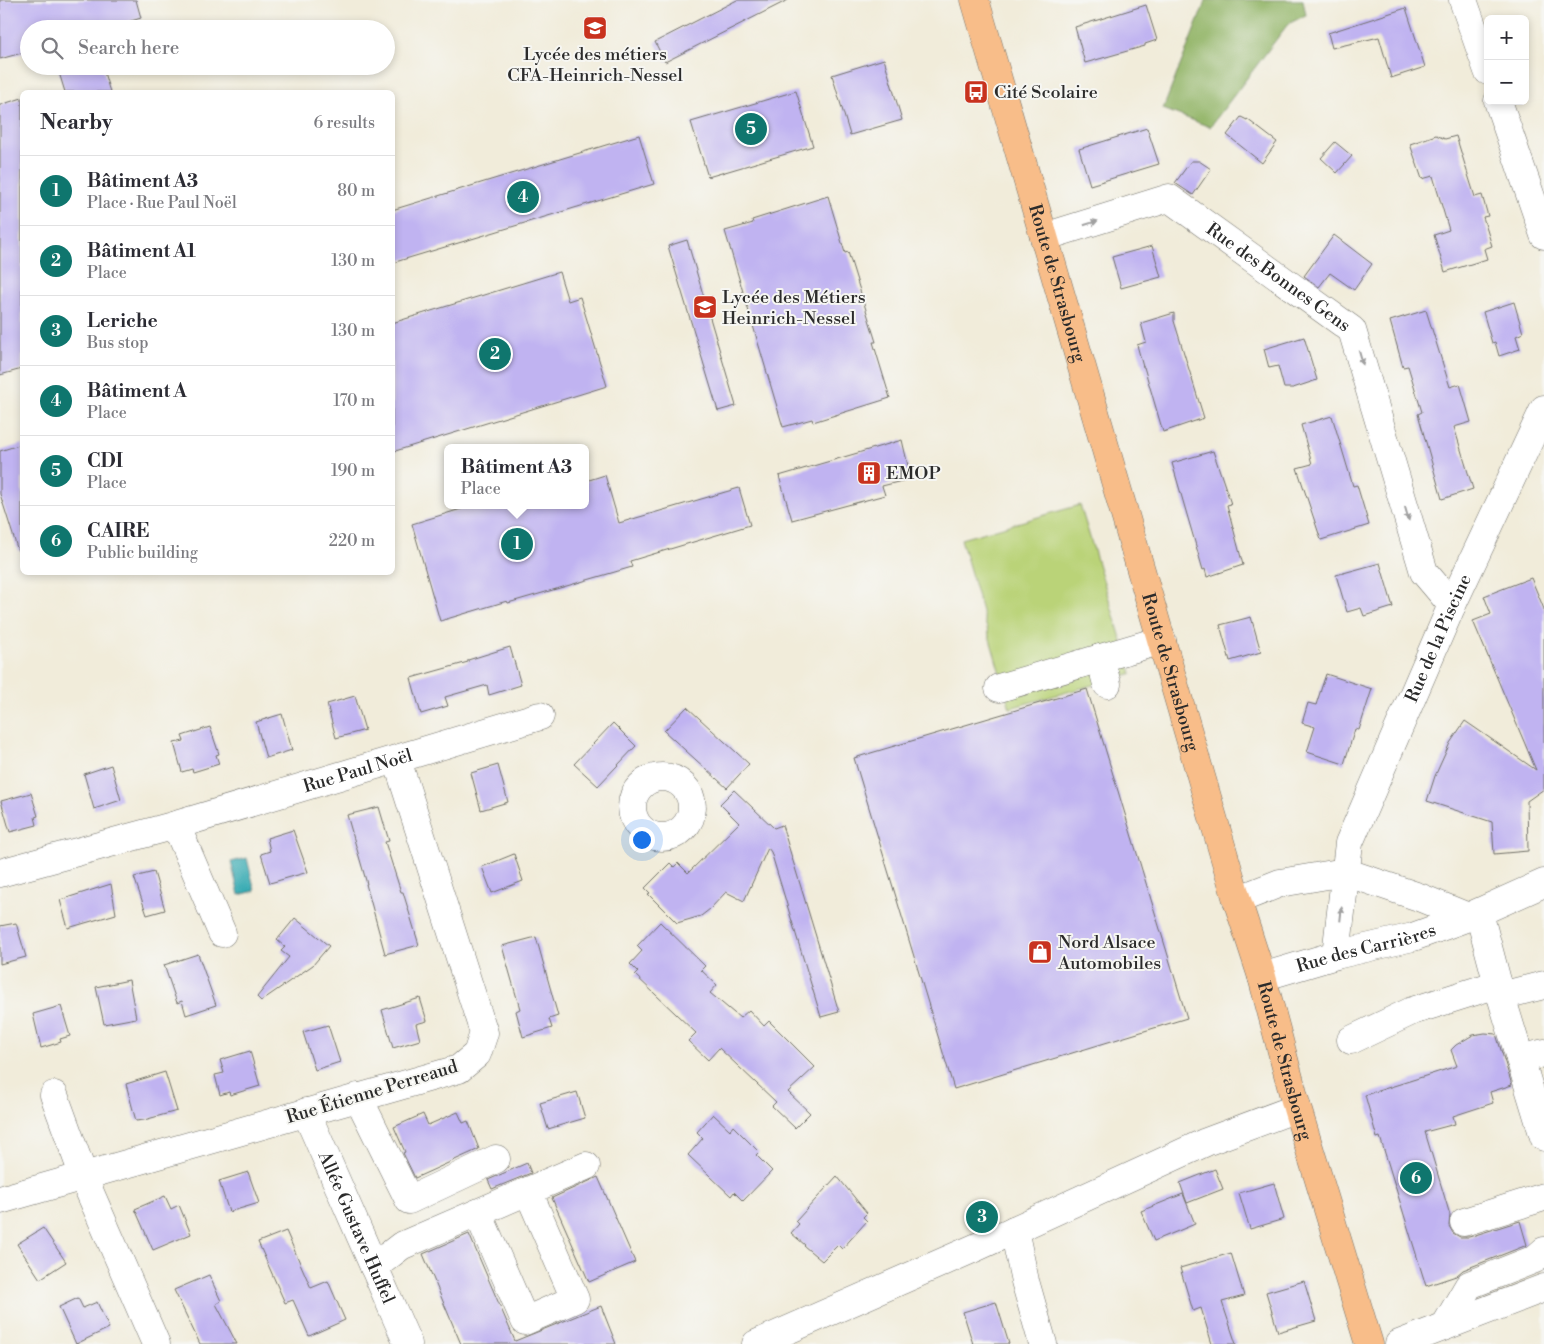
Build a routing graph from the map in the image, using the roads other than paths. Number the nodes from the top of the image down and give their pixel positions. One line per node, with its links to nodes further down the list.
1 (975, 0): 6 (main road, Route de Strasbourg)
2 (1463, 0): 3 (street)
3 (1484, 60)
4 (1499, 105): 5 (street)
5 (1544, 235)
6 (1044, 237): 8 (street, Rue des Bonnes Gens, one-way to 8); 9 (main road, Route de Strasbourg)
7 (1544, 409): 8 (street, Rue de la Piscine)
8 (1452, 605): 16 (street, Rue de la Piscine)
9 (1162, 640): 10 (street); 19 (main road, Route de Strasbourg)
10 (1100, 658): 11 (street); 12 (street)
11 (1107, 684)
12 (999, 688)
13 (540, 716): 14 (street, Rue Paul Noël)
14 (397, 760): 15 (street, Rue Paul Noël); 29 (street, Rue Étienne Perreaud)
15 (176, 826): 17 (street, Rue Paul Noël); 21 (street)
16 (1345, 872): 19 (street, Rue des Carrières); 20 (street, Rue des Carrières); 22 (street, Rue de la Piscine, one-way to 16)
17 (0, 873)
18 (1544, 883): 20 (street, Rue des Carrières)
19 (1237, 900): 23 (main road, Route de Strasbourg)
20 (1473, 915): 22 (street, Rue des Carrières); 25 (street)
21 (222, 933)
22 (1336, 955): 23 (street, Rue des Carrières)
23 (1262, 977): 30 (main road, Route de Strasbourg)
24 (1544, 985): 25 (street)
25 (1499, 990): 26 (street); 27 (street)
26 (1351, 1040)
27 (1532, 1056): 32 (street)
28 (54, 1096): 35 (street)
29 (358, 1097): 31 (street, Rue Étienne Perreaud); 33 (street)
30 (1297, 1108): 41 (street); 50 (main road, Route de Strasbourg)
31 (306, 1112): 35 (street, Rue Étienne Perreaud); 43 (street, Allée Gustave Huffel)
32 (1544, 1137)
33 (496, 1159)
34 (586, 1166): 36 (street)
35 (83, 1176): 38 (street, Rue Étienne Perreaud); 46 (street)
36 (528, 1191): 39 (street); 39 (street)
37 (1544, 1197): 40 (street)
38 (0, 1200)
39 (478, 1213): 43 (street)
40 (1464, 1222)
41 (1014, 1230): 48 (street); 49 (street)
42 (1544, 1251): 45 (street)
43 (374, 1267): 47 (street, Allée Gustave Huffel)
44 (1544, 1288): 45 (street)
45 (1445, 1326): 51 (street)
46 (156, 1344)
47 (408, 1344)
48 (756, 1344)
49 (1043, 1344)
50 (1369, 1344)
51 (1399, 1344)

